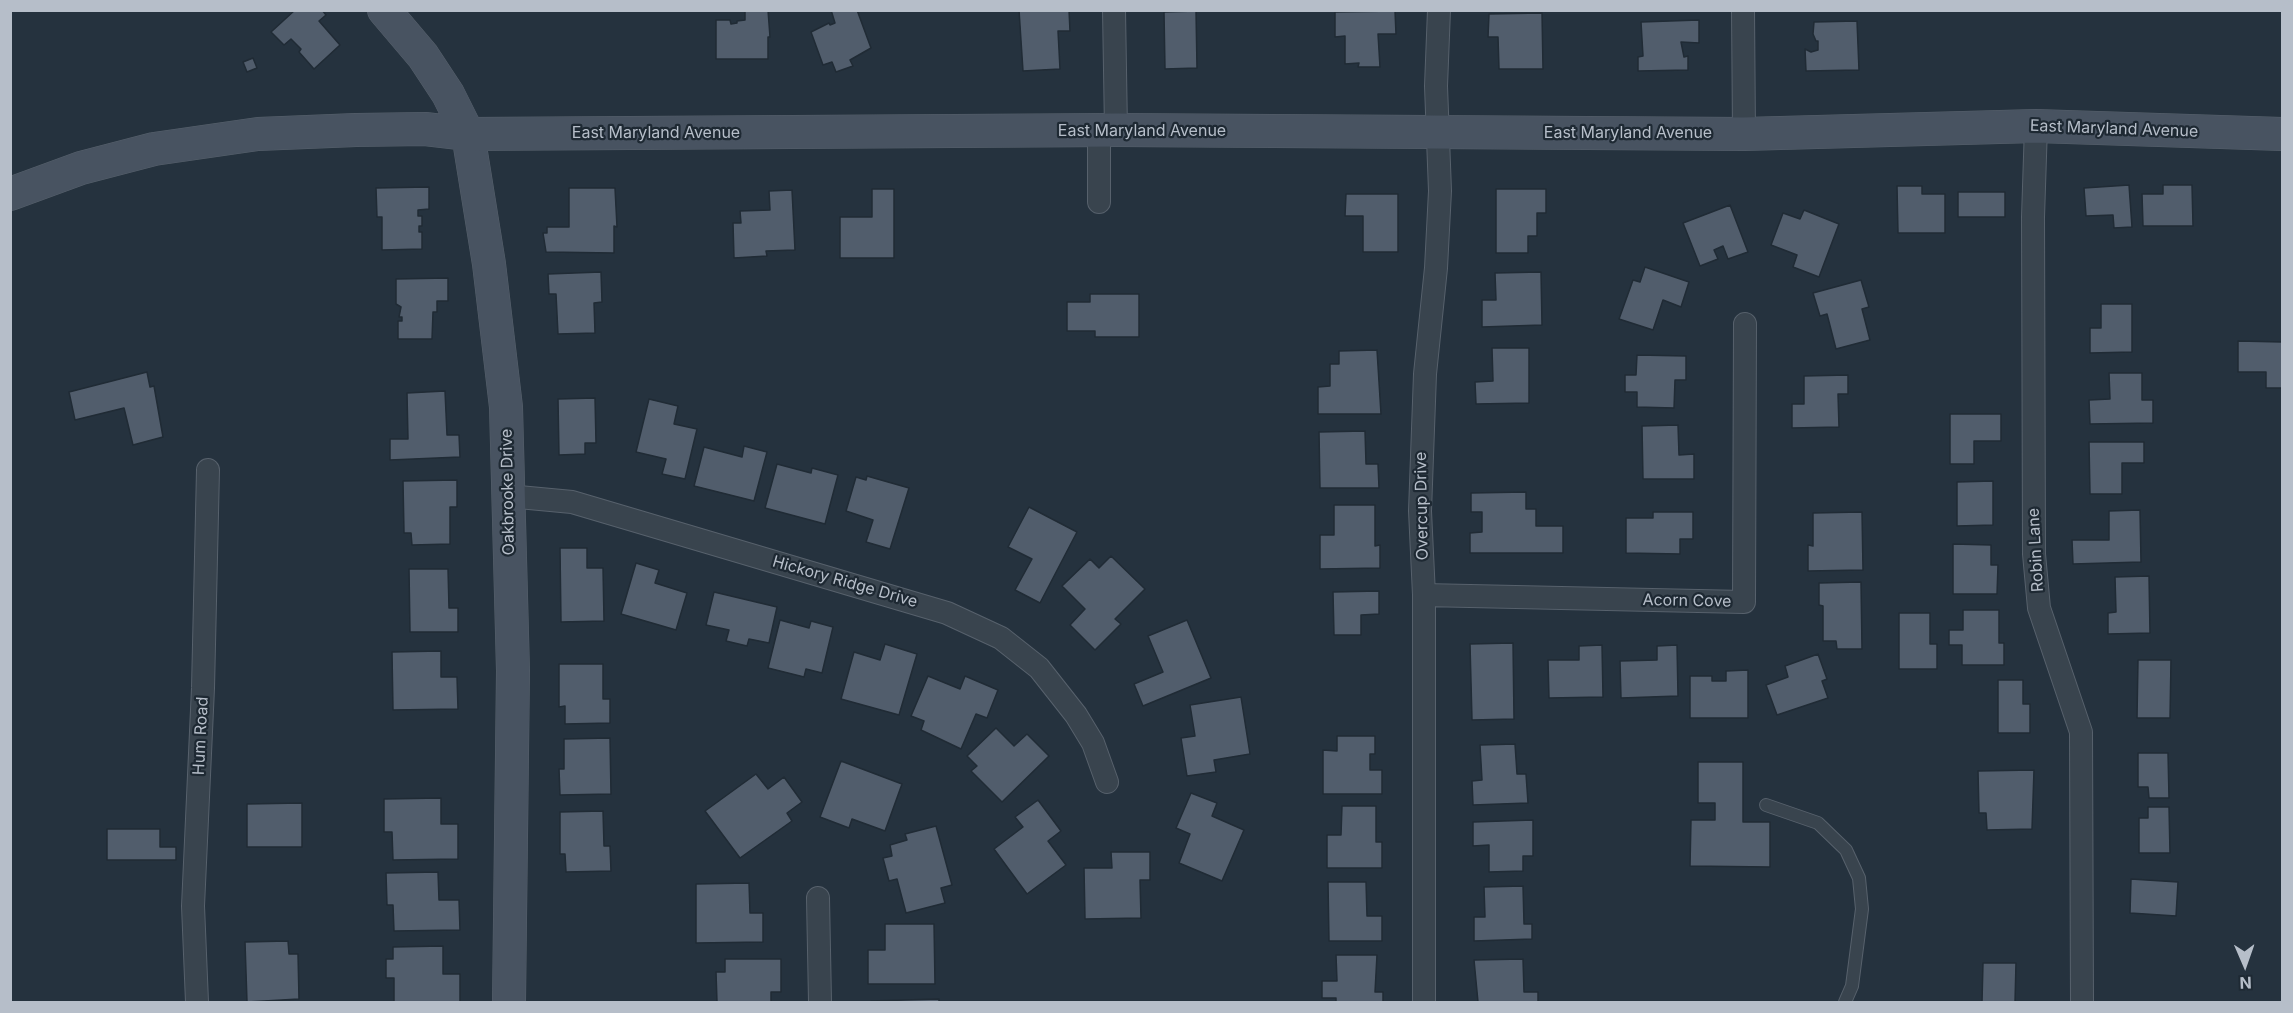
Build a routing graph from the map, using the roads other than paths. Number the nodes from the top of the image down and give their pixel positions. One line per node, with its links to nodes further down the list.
1 (384, 10): 8 (street, Oakbrooke Drive)
2 (1114, 10): 6 (street)
3 (1439, 10): 7 (street, Overcup Drive)
4 (1743, 10): 9 (street)
5 (2036, 126): 9 (street, East Maryland Avenue); 10 (street, East Maryland Avenue); 25 (street, Robin Lane)
6 (1107, 130): 7 (street, East Maryland Avenue); 8 (street, East Maryland Avenue); 12 (street)
7 (1438, 132): 9 (street, East Maryland Avenue); 16 (street, Overcup Drive)
8 (468, 134): 11 (street, East Maryland Avenue); 15 (street, Oakbrooke Drive)
9 (1744, 134)
10 (2283, 134)
11 (10, 194)
12 (1099, 202)
13 (1745, 324): 16 (street, Acorn Cove)
14 (208, 470): 20 (street, Hum Road)
15 (508, 496): 17 (street, Hickory Ridge Drive); 21 (street, Oakbrooke Drive)
16 (1424, 595): 23 (street, Overcup Drive)
17 (1107, 782)
18 (1766, 805): 24 (lane)
19 (818, 898): 22 (street)
20 (196, 1002)
21 (509, 1002)
22 (820, 1002)
23 (1424, 1002)
24 (1845, 1002)
25 (2082, 1002)

